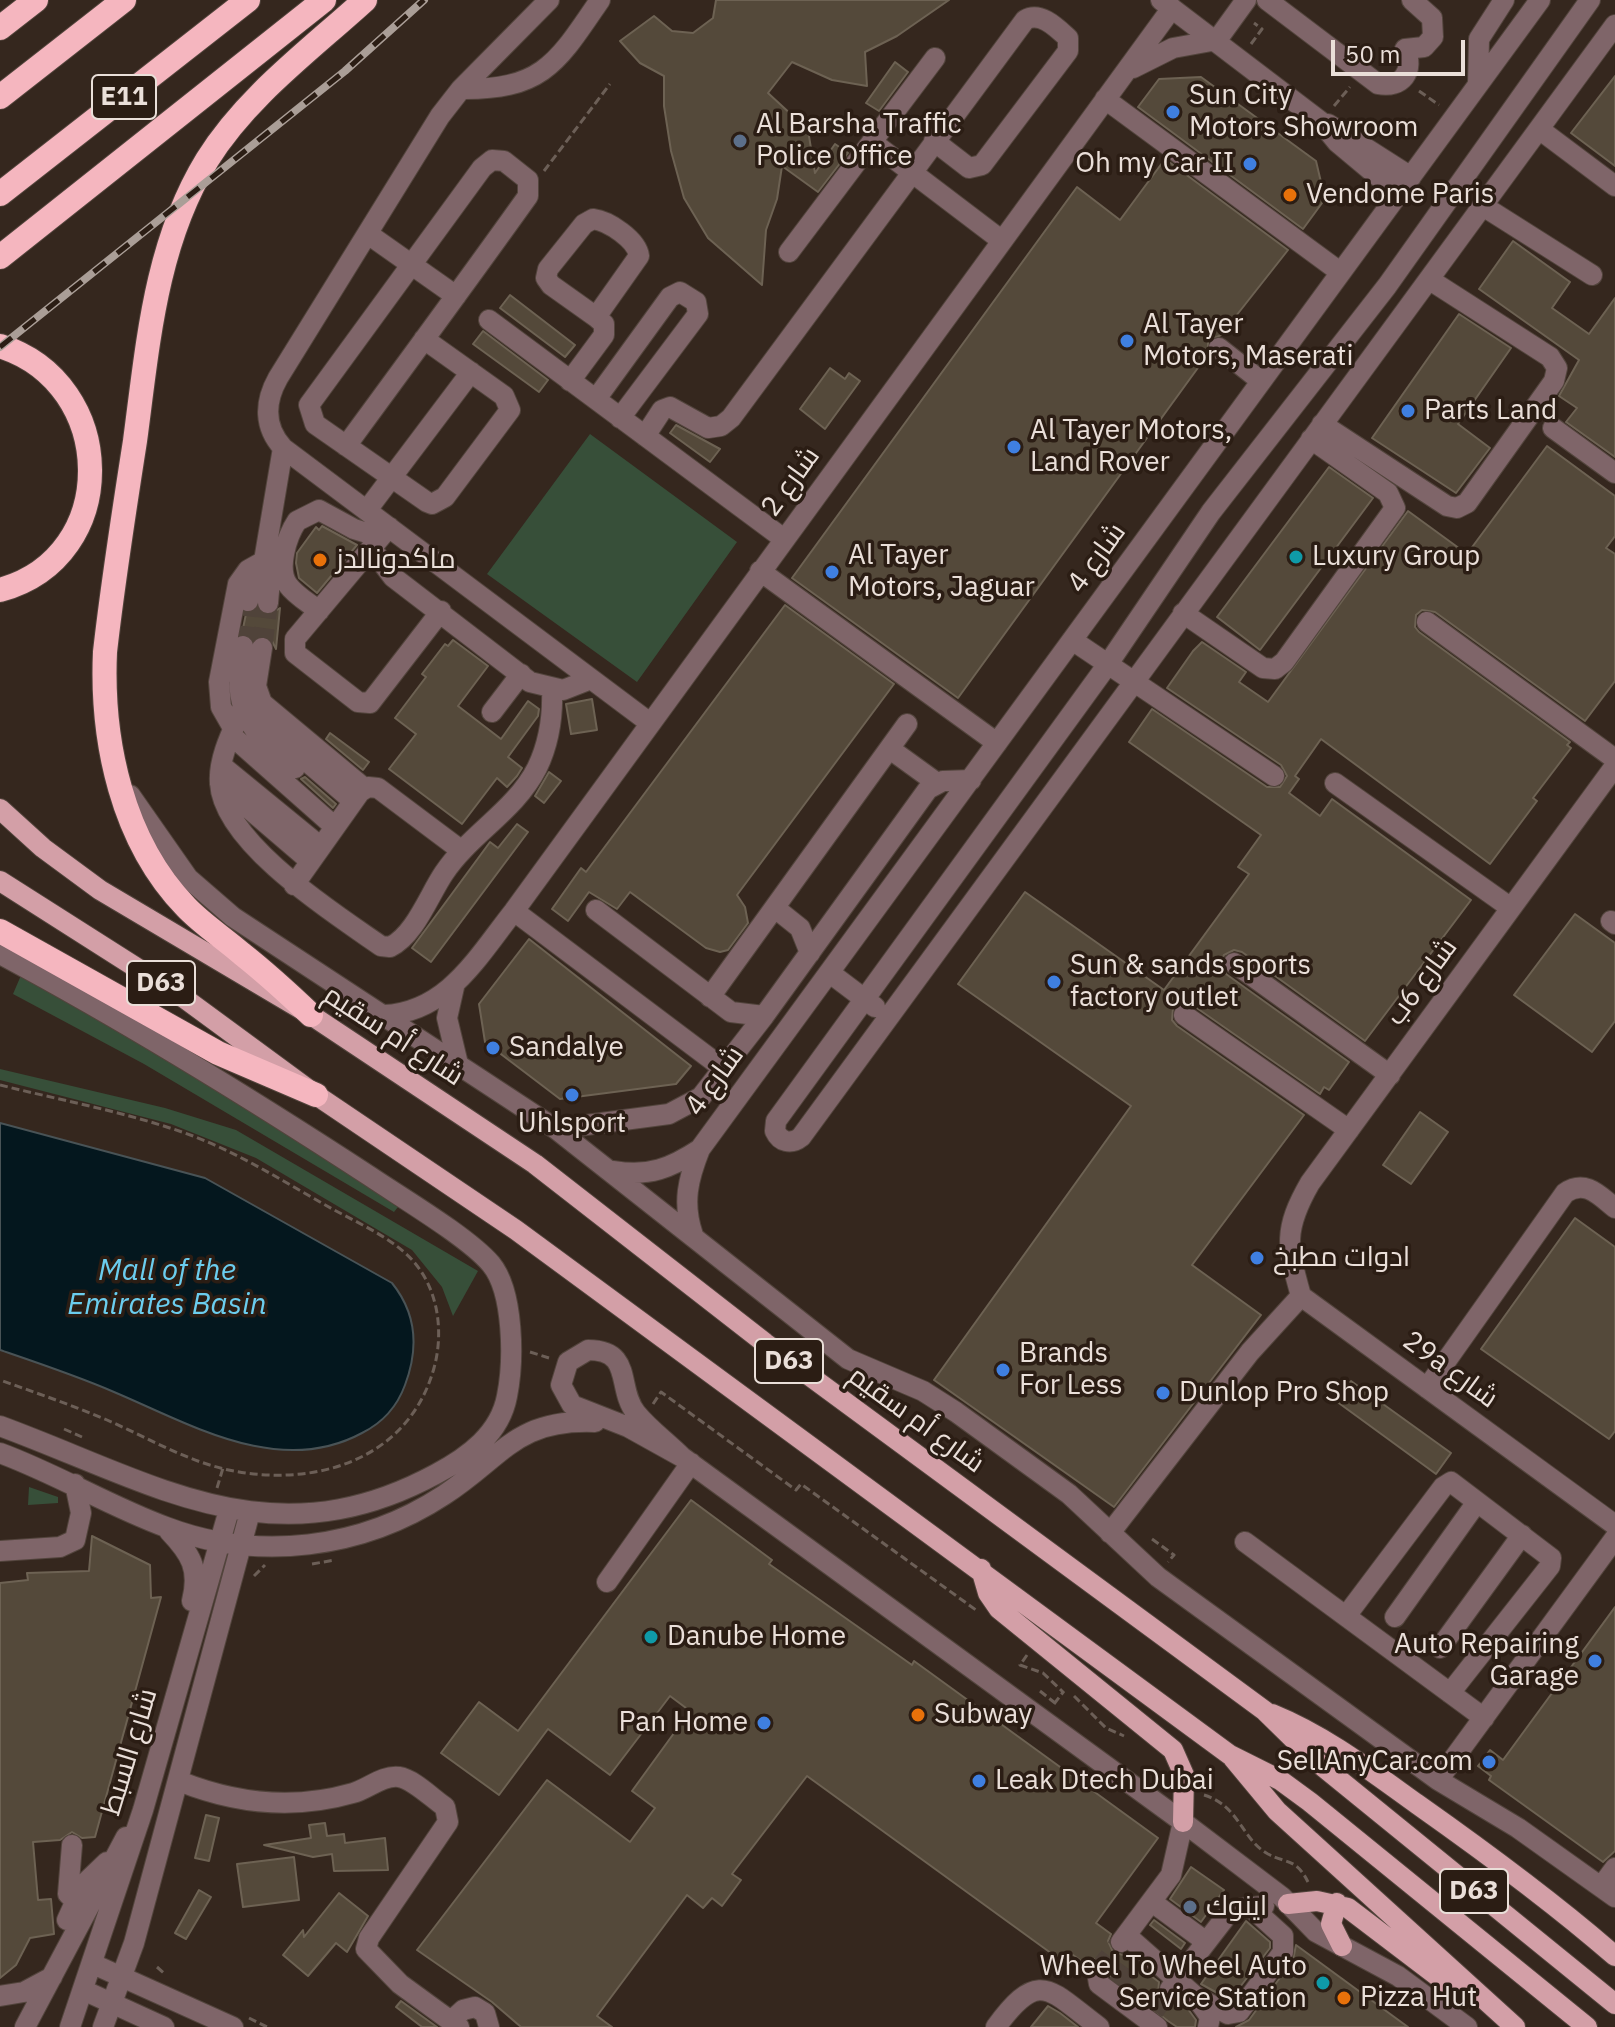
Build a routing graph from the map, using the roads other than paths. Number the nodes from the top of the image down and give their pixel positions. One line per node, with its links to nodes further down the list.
1 (36, 0): 16 (highway)
2 (124, 0): 22 (highway, E11)
3 (248, 0): 30 (highway, E11)
4 (324, 0): 35 (highway)
5 (365, 0): 85 (highway)
6 (549, 0): 21 (street)
7 (600, 0): 21 (street)
8 (1267, 0): 9 (street)
9 (1412, 0)
10 (1504, 0): 20 (street)
11 (1540, 0): 20 (street, شارع 4)
12 (1590, 0): 40 (street)
13 (1167, 4): 17 (street); 19 (street, شارع 2)
14 (1242, 6): 17 (street)
15 (1615, 25): 24 (street)
16 (0, 28)
17 (1217, 40): 19 (street); 28 (street)
18 (935, 58): 26 (street)
19 (1121, 78): 23 (street, شارع 2)
20 (1478, 84): 28 (street, شارع 4)
21 (461, 89): 32 (street)
22 (0, 97)
23 (1105, 99): 33 (street, شارع 2); 37 (street)
24 (1539, 129): 29 (street); 31 (street)
25 (934, 141): 25 (street); 27 (street)
26 (872, 142): 27 (street); 34 (street)
27 (911, 173): 33 (street); 55 (street)
28 (1404, 185): 37 (street, شارع 4)
29 (1615, 186)
30 (0, 194)
31 (1483, 206): 38 (street); 39 (street)
32 (368, 234): 36 (street); 57 (street)
33 (1001, 240): 62 (street, شارع 2)
34 (789, 252)
35 (0, 257)
36 (411, 264): 41 (street); 41 (street); 56 (street)
37 (1340, 272): 50 (street, شارع 4)
38 (1592, 275)
39 (1430, 280): 42 (street); 54 (street)
40 (1387, 286): 42 (street); 72 (street)
41 (456, 296): 45 (street)
42 (1413, 304): 54 (street)
43 (596, 317): 43 (street); 49 (street)
44 (489, 320): 49 (street)
45 (424, 339): 48 (street); 56 (street)
46 (0, 346): 65 (highway)
47 (1219, 348): 50 (street)
48 (471, 372): 59 (street); 59 (street)
49 (570, 381): 51 (street)
50 (1261, 381): 71 (street, شارع 4)
51 (596, 399): 52 (street); 52 (street)
52 (620, 418): 55 (street)
53 (1553, 428): 58 (street)
54 (1316, 432): 69 (street); 69 (street)
55 (645, 436): 62 (street)
56 (346, 446): 59 (street)
57 (283, 448): 60 (street); 63 (street)
58 (1615, 473)
59 (392, 477): 60 (street)
60 (367, 510): 61 (street)
61 (380, 537): 67 (street); 67 (street); 68 (street); 74 (street)
62 (784, 539): 64 (street, شارع 2)
63 (264, 561): 66 (street); 83 (street)
64 (760, 571): 79 (street, شارع 2); 81 (street)
65 (0, 590)
66 (258, 602)
67 (319, 611): 68 (street)
68 (441, 611): 73 (street)
69 (1183, 613): 75 (street)
70 (1427, 622): 84 (street)
71 (1072, 640): 72 (street); 81 (street, شارع 4)
72 (1108, 664): 75 (street); 107 (street)
73 (521, 674): 76 (street); 78 (street)
74 (591, 679): 76 (street); 79 (street)
75 (1134, 682): 87 (street); 112 (street)
76 (552, 690): 93 (street)
77 (243, 707): 83 (street); 92 (street); 92 (street)
78 (492, 712)
79 (650, 723): 99 (street, شارع 2)
80 (907, 724): 82 (street)
81 (997, 743): 88 (street, شارع 4)
82 (890, 749): 89 (street); 96 (street)
83 (226, 752): 92 (street); 92 (street); 95 (street)
84 (1615, 759)
85 (115, 765): 108 (highway); 109 (street)
86 (1615, 766): 97 (street, شارع 6ب)
87 (1274, 776)
88 (971, 780): 89 (street); 104 (street, شارع 4)
89 (937, 783): 101 (street)
90 (1335, 783): 97 (street)
91 (0, 809): 108 (main road, شارع أم سقيم / D63)
92 (337, 824): 93 (street); 95 (street)
93 (462, 851): 95 (street)
94 (0, 881): 117 (main road, D63)
95 (294, 885)
96 (775, 908): 101 (street); 106 (street)
97 (1511, 908): 116 (street, شارع 6ب)
98 (596, 910): 106 (street)
99 (514, 911): 105 (street, شارع 2); 113 (street)
100 (0, 931): 117 (highway)
101 (810, 953): 111 (street)
102 (0, 954): 133 (street)
103 (1234, 963): 116 (street)
104 (830, 973): 107 (street); 115 (street, شارع 4)
105 (454, 987): 109 (street, شارع 2); 114 (street, شارع 2)
106 (710, 997): 111 (street)
107 (865, 1000): 112 (street); 112 (street)
108 (311, 1015): 150 (main road, شارع أم سقيم / D63)
109 (384, 1015): 114 (street)
110 (1184, 1015): 119 (street)
111 (764, 1016): 113 (street)
112 (888, 1017)
113 (730, 1061): 115 (street); 118 (street)
114 (458, 1064): 118 (street)
115 (758, 1069): 120 (street, شارع 4)
116 (1390, 1075): 119 (street, شارع 6ب)
117 (316, 1095): 143 (main road, D63)
118 (556, 1129): 121 (street)
119 (1349, 1130): 124 (street, شارع 6ب)
120 (700, 1149): 121 (street, شارع 4); 123 (street, شارع 4)
121 (612, 1171): 123 (street)
122 (1615, 1208): 125 (street)
123 (693, 1235): 136 (street)
124 (1301, 1296): 125 (street, 29a شارع); 136 (street)
125 (1427, 1388): 134 (street, 29a شارع)
126 (0, 1426): 131 (street)
127 (628, 1427): 129 (street); 129 (street); 141 (street)
128 (0, 1453): 130 (street)
129 (687, 1460): 144 (street); 156 (street)
130 (75, 1484): 135 (street); 142 (street)
131 (228, 1502): 133 (street); 139 (street, شارع السبط)
132 (1477, 1502): 137 (street); 145 (street); 146 (street)
133 (250, 1512): 141 (street, شارع السبط)
134 (1615, 1525)
135 (166, 1528): 139 (street); 147 (street)
136 (1110, 1533): 153 (street)
137 (1522, 1535): 148 (street); 149 (street)
138 (1615, 1538): 151 (street)
139 (220, 1542): 141 (street); 147 (street, شارع السبط)
140 (1245, 1542): 145 (street)
141 (244, 1545): 154 (street, شارع السبط)
142 (0, 1551)
143 (981, 1569): 152 (main road, D63); 156 (main road)
144 (607, 1582)
145 (1346, 1616): 149 (street)
146 (1395, 1617)
147 (190, 1648): 155 (street, شارع السبط)
148 (1440, 1648)
149 (1450, 1693): 151 (street)
150 (1265, 1711): 168 (main road); 178 (main road, شارع أم سقيم / D63)
151 (1484, 1718): 153 (street)
152 (1230, 1755): 179 (main road); 193 (main road, D63)
153 (1438, 1780): 160 (street)
154 (179, 1781): 172 (street, شارع السبط); 182 (street)
155 (143, 1810): 158 (street); 169 (street, شارع السبط)
156 (1183, 1822): 162 (street); 164 (street)
157 (72, 1845): 161 (street)
158 (113, 1857): 161 (street); 170 (street)
159 (1615, 1868): 160 (street)
160 (1608, 1892)
161 (76, 1902): 170 (street)
162 (1152, 1902): 166 (street); 173 (street)
163 (1327, 1902): 164 (main road); 167 (main road); 179 (main road)
164 (1288, 1904): 165 (street); 167 (street)
165 (1251, 1907): 166 (street); 176 (street)
166 (1205, 1941): 173 (street)
167 (1342, 1946): 191 (street)
168 (1615, 1956)
169 (93, 1964): 172 (street); 174 (street, شارع السبط)
170 (55, 1971): 175 (street); 180 (street)
171 (1097, 1972): 181 (street)
172 (123, 1978): 177 (street, شارع السبط); 186 (street)
173 (1174, 1984): 176 (street)
174 (83, 1990): 177 (street); 183 (street, شارع السبط)
175 (0, 1996)
176 (1195, 1996): 190 (street)
177 (114, 2004): 184 (street, شارع السبط); 185 (street)
178 (1615, 2004)
179 (1498, 2011): 192 (main road)
180 (30, 2018)
181 (1153, 2019)
182 (455, 2024): 187 (street)
183 (70, 2027)
184 (103, 2027)
185 (164, 2027)
186 (233, 2027)
187 (489, 2027)
188 (996, 2027): 189 (street)
189 (1099, 2027)
190 (1208, 2027)
191 (1467, 2027)
192 (1515, 2027)
193 (1587, 2027)

